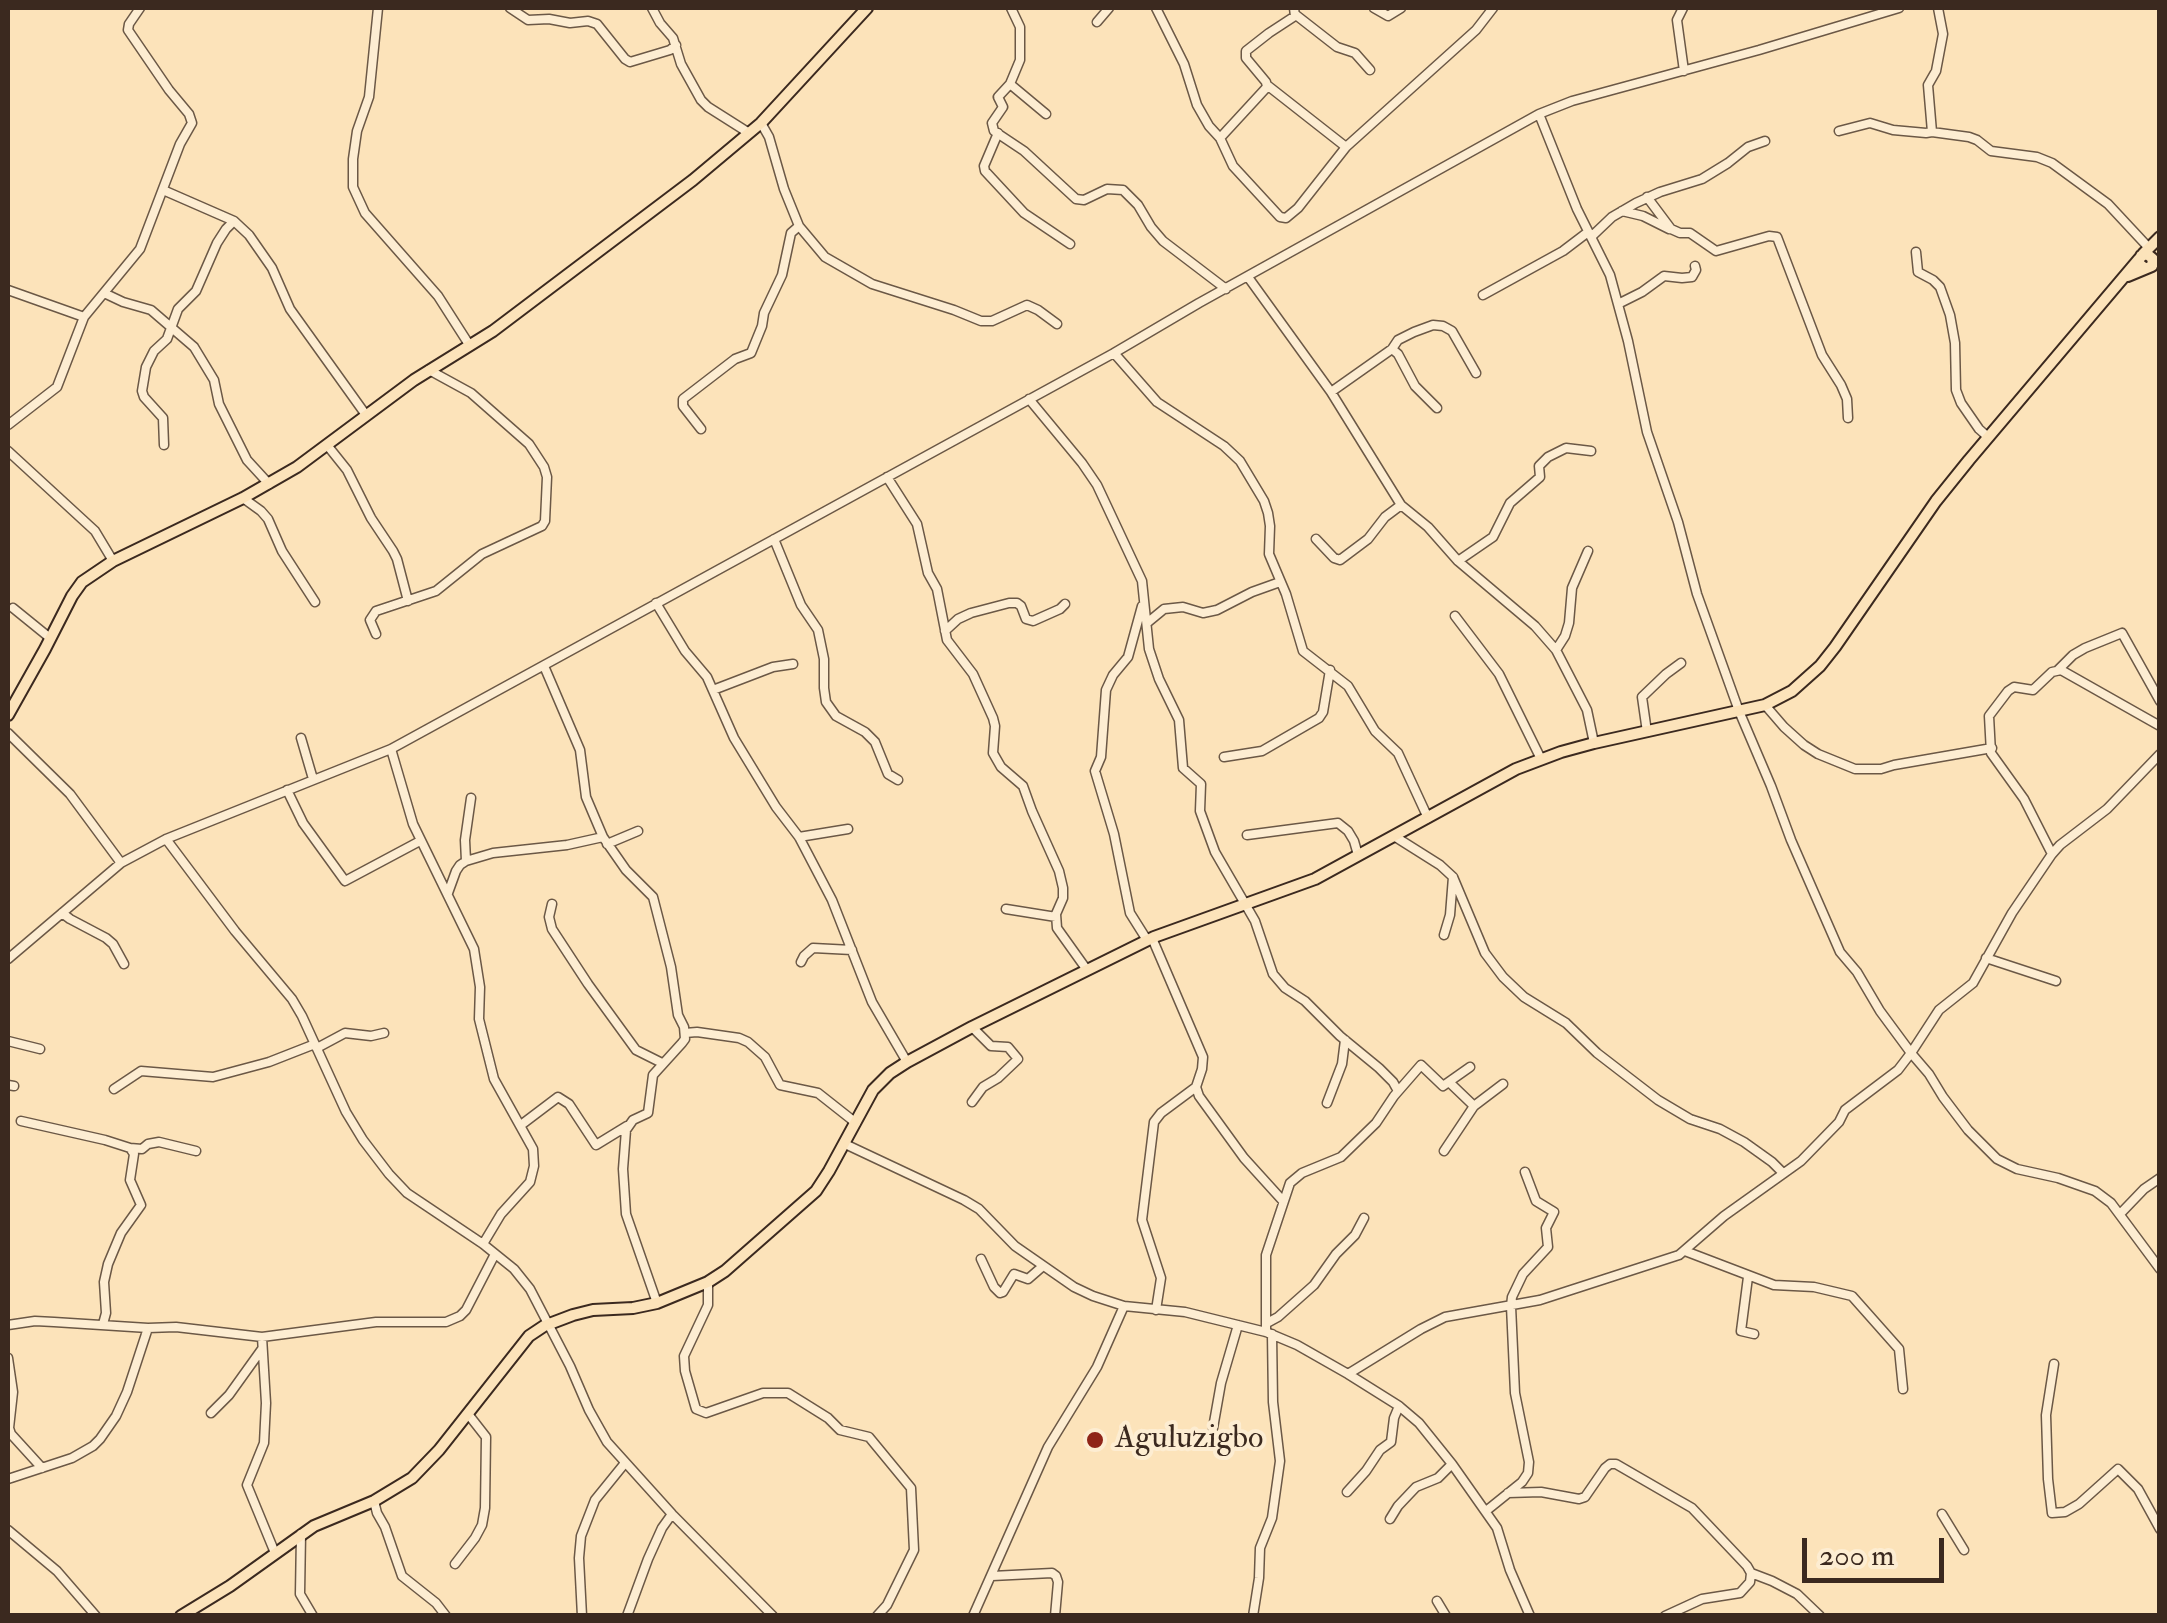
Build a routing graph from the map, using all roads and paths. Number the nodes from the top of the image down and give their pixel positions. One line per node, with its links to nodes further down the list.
1 (140, 8): 32 (street)
2 (378, 8): 52 (street)
3 (510, 8): 17 (street)
4 (652, 8): 17 (street)
5 (868, 8): 24 (main road)
6 (1011, 8): 20 (street)
7 (1109, 8): 16 (street)
8 (1156, 8): 29 (street)
9 (1374, 8): 10 (street)
10 (1401, 8)
11 (1493, 8): 31 (street)
12 (1683, 8): 19 (street)
13 (1899, 8): 19 (street)
14 (1938, 8): 26 (street)
15 (1295, 11): 18 (street); 21 (street)
16 (1097, 22)
17 (676, 45): 27 (street)
18 (1370, 70)
19 (1684, 71): 23 (street)
20 (1010, 84): 22 (street); 28 (street)
21 (1268, 85): 29 (street); 31 (street)
22 (1046, 114)
23 (1539, 114): 38 (street); 43 (street)
24 (761, 123): 27 (main road); 36 (street)
25 (1839, 131): 26 (street)
26 (1932, 132): 41 (street)
27 (748, 133): 52 (main road)
28 (998, 134): 39 (street); 44 (street)
29 (1220, 138): 31 (street)
30 (1765, 142): 33 (street)
31 (1346, 147)
32 (163, 190): 35 (street); 46 (street)
33 (1648, 197): 34 (street); 37 (street)
34 (1622, 211): 37 (street); 38 (street)
35 (234, 221): 51 (street); 60 (street)
36 (800, 226): 50 (street); 63 (street)
37 (1671, 229): 61 (street)
38 (1590, 234): 47 (street); 48 (street)
39 (1070, 244)
40 (1916, 252): 64 (street)
41 (2151, 257): 64 (main road)
42 (1695, 266): 48 (street)
43 (1248, 277): 44 (street); 57 (street)
44 (1226, 289): 54 (street)
45 (8, 290): 49 (street)
46 (104, 293): 49 (street); 51 (street)
47 (1482, 296)
48 (1618, 304): 101 (street)
49 (84, 317): 62 (street)
50 (1057, 324)
51 (173, 327): 65 (street); 72 (street)
52 (470, 346): 55 (main road)
53 (1392, 349): 56 (street); 57 (street); 59 (street)
54 (1114, 353): 58 (street); 80 (street)
55 (429, 370): 60 (main road); 69 (street)
56 (1476, 373)
57 (1331, 392): 74 (street)
58 (1029, 398): 71 (street); 83 (street)
59 (1436, 408)
60 (366, 415): 66 (main road)
61 (1848, 418)
62 (8, 425)
63 (701, 428)
64 (1988, 437): 100 (main road)
65 (164, 445)
66 (327, 446): 72 (main road); 81 (street)
67 (1591, 451): 79 (street)
68 (8, 452): 78 (street)
69 (546, 477): 70 (street); 81 (street)
70 (560, 477)
71 (888, 477): 75 (street); 89 (street)
72 (270, 484): 73 (main road)
73 (243, 498): 78 (main road); 82 (street)
74 (1401, 505): 76 (street); 79 (street)
75 (774, 539): 84 (street); 114 (street)
76 (1316, 539)
77 (1588, 551): 92 (street)
78 (112, 561): 91 (main road)
79 (1458, 561): 92 (street)
80 (1280, 582): 88 (street); 96 (street)
81 (408, 601): 90 (street)
82 (315, 602)
83 (1143, 602): 88 (street); 138 (street)
84 (656, 604): 95 (street); 98 (street)
85 (1065, 604): 89 (street)
86 (13, 608): 91 (street)
87 (1455, 616): 112 (street)
88 (1147, 623): 133 (street)
89 (946, 631): 136 (street)
90 (376, 634)
91 (50, 638): 102 (main road)
92 (1556, 650): 107 (street)
93 (1681, 663): 104 (street)
94 (793, 664): 98 (street)
95 (544, 666): 108 (street); 125 (street)
96 (1330, 670): 111 (street); 117 (street)
97 (2058, 670): 99 (street); 103 (street); 109 (street)
98 (713, 690): 122 (street)
99 (2160, 701)
100 (1765, 705): 101 (main road); 109 (street)
101 (1739, 712): 104 (main road); 153 (street)
102 (8, 714)
103 (2160, 726)
104 (1647, 732): 107 (main road)
105 (8, 733): 129 (street)
106 (301, 738): 113 (street)
107 (1594, 743): 112 (main road)
108 (391, 748): 113 (street); 124 (street)
109 (1992, 748): 126 (street)
110 (2160, 754): 126 (street)
111 (1224, 757)
112 (1541, 759): 117 (main road)
113 (313, 778): 115 (street)
114 (898, 780)
115 (287, 790): 123 (street); 124 (street)
116 (471, 798): 128 (street)
117 (1428, 818): 121 (main road)
118 (848, 829): 122 (street)
119 (638, 831): 125 (street)
120 (1247, 835): 127 (street)
121 (1394, 836): 127 (main road); 130 (street)
122 (799, 837): 139 (street)
123 (166, 839): 129 (street); 151 (street)
124 (420, 841): 131 (street)
125 (605, 841): 128 (street); 148 (street)
126 (2052, 854): 140 (street)
127 (1358, 856): 133 (main road)
128 (466, 861): 131 (street)
129 (121, 863): 135 (street)
130 (1453, 877): 137 (street); 174 (street)
131 (448, 893): 167 (street)
132 (552, 904): 155 (street)
133 (1246, 904): 138 (main road); 149 (street)
134 (1006, 909): 136 (street)
135 (62, 912): 141 (street); 143 (street)
136 (1056, 916): 144 (street)
137 (1444, 935)
138 (1150, 939): 144 (main road); 159 (street)
139 (852, 950): 142 (street); 154 (street)
140 (1986, 958): 145 (street); 153 (street)
141 (8, 959)
142 (801, 962)
143 (124, 964)
144 (1086, 970): 146 (main road)
145 (2056, 981)
146 (972, 1027): 154 (main road); 162 (street)
147 (384, 1033): 151 (street)
148 (685, 1033): 155 (street); 166 (street)
149 (1345, 1040): 161 (street); 163 (street)
150 (8, 1041): 152 (street)
151 (316, 1046): 160 (street); 179 (street)
152 (40, 1049)
153 (1912, 1053): 174 (street); 177 (street)
154 (906, 1062): 166 (main road)
155 (662, 1063): 168 (street)
156 (1470, 1067): 157 (street)
157 (1449, 1082): 161 (street); 164 (street)
158 (1503, 1084): 164 (street)
159 (1196, 1087): 176 (street); 190 (street)
160 (114, 1088)
161 (1398, 1091): 176 (street)
162 (972, 1102)
163 (1327, 1103)
164 (1474, 1106): 172 (street)
165 (21, 1122): 170 (street)
166 (856, 1123): 169 (main road)
167 (522, 1125): 168 (street); 179 (street)
168 (628, 1126): 187 (street)
169 (844, 1144): 183 (street); 186 (main road)
170 (130, 1148): 171 (street); 191 (street)
171 (196, 1151)
172 (1444, 1151)
173 (1524, 1172): 189 (street)
174 (1783, 1174): 180 (street)
175 (2160, 1178): 177 (street)
176 (1283, 1201): 196 (street)
177 (2120, 1214): 184 (street)
178 (1364, 1218): 196 (street)
179 (483, 1244): 181 (street)
180 (1685, 1251): 185 (street); 189 (street)
181 (495, 1254): 193 (street); 198 (street)
182 (981, 1259): 183 (street)
183 (1042, 1266): 188 (street)
184 (2160, 1269)
185 (1748, 1276): 197 (street); 203 (street)
186 (708, 1282): 187 (main road); 237 (street)
187 (657, 1302): 193 (main road)
188 (1124, 1306): 190 (street); 226 (street)
189 (1511, 1306): 202 (street); 213 (street)
190 (1156, 1310): 194 (street)
191 (103, 1324): 192 (street); 195 (street)
192 (8, 1325)
193 (548, 1325): 206 (main road); 208 (street)
194 (1238, 1325): 196 (street); 207 (street)
195 (148, 1328): 198 (street); 210 (street)
196 (1268, 1330): 202 (street); 240 (street)
197 (1754, 1334)
198 (262, 1336): 199 (street)
199 (262, 1349): 205 (street); 223 (street)
200 (8, 1358): 210 (street)
201 (2054, 1364): 219 (street)
202 (1348, 1374): 204 (street)
203 (1904, 1389)
204 (1399, 1406): 209 (street); 212 (street)
205 (211, 1412)
206 (468, 1414): 214 (main road); 224 (street)
207 (1213, 1428)
208 (625, 1463): 216 (street); 233 (street)
209 (1452, 1464): 215 (street); 218 (street)
210 (42, 1468): 211 (street)
211 (8, 1479)
212 (1347, 1492)
213 (1508, 1493): 215 (street); 225 (street)
214 (374, 1501): 221 (main road); 232 (street)
215 (1486, 1511): 242 (street)
216 (672, 1514): 228 (street); 234 (street)
217 (1942, 1514): 222 (street)
218 (1390, 1518)
219 (2160, 1529)
220 (8, 1530): 229 (street)
221 (301, 1534): 223 (main road); 231 (street)
222 (1964, 1550)
223 (274, 1553): 230 (main road)
224 (455, 1564)
225 (1751, 1573): 243 (street); 244 (street)
226 (992, 1576): 238 (street); 239 (street)
227 (1437, 1601): 241 (street)
228 (762, 1604): 235 (street); 236 (street)
229 (96, 1616)
230 (181, 1616)
231 (313, 1616)
232 (446, 1616)
233 (582, 1616)
234 (627, 1616)
235 (754, 1616)
236 (772, 1616)
237 (878, 1616)
238 (972, 1616)
239 (1056, 1616)
240 (1253, 1616)
241 (1446, 1616)
242 (1530, 1616)
243 (1665, 1616)
244 (1820, 1616)

